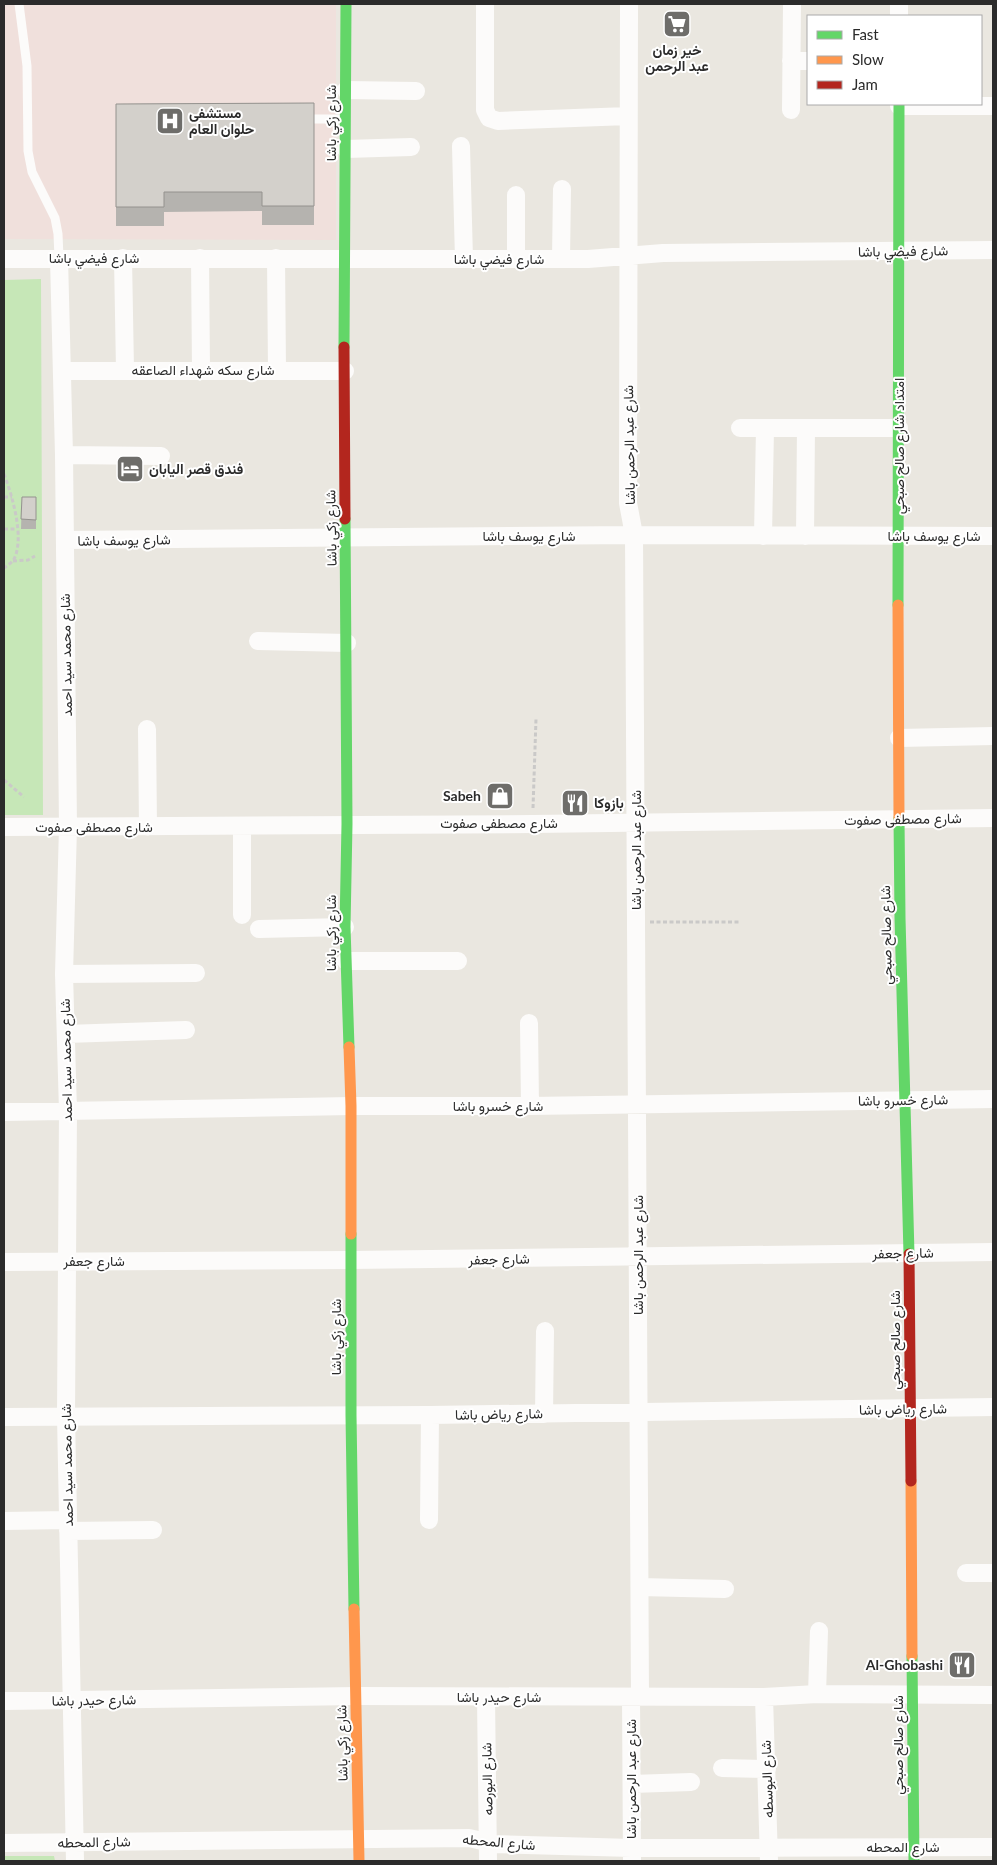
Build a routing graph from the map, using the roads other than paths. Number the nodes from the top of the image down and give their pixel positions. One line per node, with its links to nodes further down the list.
1 (19, 4): 23 (lane)
2 (346, 4): 7 (street, شارع زكي باشا)
3 (485, 4): 12 (street)
4 (629, 4): 12 (street, شارع عبد الرحمن باشا)
5 (792, 4): 6 (street)
6 (800, 61): 11 (street)
7 (346, 90): 8 (street); 14 (street, شارع زكي باشا)
8 (416, 91)
9 (899, 105): 10 (street); 21 (street, امتداد شارع صالح صبحي)
10 (992, 106)
11 (791, 110)
12 (628, 116): 22 (street, شارع عبد الرحمن باشا)
13 (296, 119): 14 (lane)
14 (346, 119): 17 (street, شارع زكي باشا)
15 (461, 146): 29 (street)
16 (411, 147): 17 (street)
17 (346, 149): 28 (street, شارع زكي باشا)
18 (562, 189): 31 (street)
19 (516, 195): 30 (street)
20 (993, 250): 21 (street, شارع فيضي باشا)
21 (900, 251): 22 (street, شارع فيضي باشا); 40 (street, امتداد شارع صالح صبحي)
22 (628, 256): 31 (street, شارع فيضي باشا); 43 (street, شارع عبد الرحمن باشا)
23 (59, 258): 24 (street, شارع فيضي باشا); 27 (street, شارع فيضي باشا); 35 (street, شارع محمد سيد احمد)
24 (123, 258): 25 (street, شارع فيضي باشا); 32 (street)
25 (200, 258): 26 (street, شارع فيضي باشا); 33 (street)
26 (276, 258): 28 (street, شارع فيضي باشا); 34 (street)
27 (4, 259)
28 (346, 259): 29 (street, شارع فيضي باشا); 36 (street, شارع زكي باشا)
29 (464, 259): 30 (street, شارع فيضي باشا)
30 (516, 259): 31 (street, شارع فيضي باشا)
31 (561, 259)
32 (125, 370): 33 (street, شارع سكه شهداء الصاعقه); 35 (street, شارع سكه شهداء الصاعقه)
33 (201, 370): 34 (street, شارع سكه شهداء الصاعقه)
34 (276, 370): 36 (street, شارع سكه شهداء الصاعقه)
35 (62, 371): 41 (street, شارع محمد سيد احمد)
36 (345, 371): 48 (street, شارع زكي باشا)
37 (740, 428): 38 (street)
38 (765, 428): 39 (street); 44 (street)
39 (806, 428): 40 (street); 45 (street)
40 (899, 428): 46 (street, امتداد شارع صالح صبحي)
41 (64, 455): 42 (street); 49 (street, شارع محمد سيد احمد)
42 (161, 456)
43 (634, 535): 44 (street, شارع يوسف باشا); 48 (street, شارع يوسف باشا); 57 (street, شارع عبد الرحمن باشا)
44 (764, 536): 45 (street, شارع يوسف باشا)
45 (805, 536): 46 (street, شارع يوسف باشا)
46 (898, 536): 47 (street, شارع يوسف باشا); 54 (street, امتداد شارع صالح صبحي)
47 (993, 536)
48 (346, 537): 49 (street, شارع يوسف باشا); 51 (street, شارع زكي باشا)
49 (65, 540): 59 (street, شارع محمد سيد احمد)
50 (258, 641): 51 (street)
51 (347, 643): 58 (street, شارع زكي باشا)
52 (147, 728): 62 (street)
53 (993, 736): 54 (street)
54 (899, 738): 55 (street, امتداد شارع صالح صبحي)
55 (901, 818): 56 (street, شارع مصطفى صفوت); 57 (street, شارع مصطفى صفوت); 74 (street, شارع صالح صبحي)
56 (993, 818)
57 (636, 822): 58 (street, شارع مصطفى صفوت); 75 (street, شارع عبد الرحمن باشا)
58 (347, 824): 60 (street, شارع مصطفى صفوت); 64 (street, شارع زكي باشا)
59 (68, 826): 61 (street, شارع مصطفى صفوت); 62 (street, شارع مصطفى صفوت); 69 (street, شارع محمد سيد احمد)
60 (242, 826): 62 (street, شارع مصطفى صفوت); 63 (street)
61 (4, 827)
62 (148, 827)
63 (242, 914)
64 (345, 926): 65 (street); 67 (street, شارع زكي باشا)
65 (259, 929)
66 (458, 960): 67 (street)
67 (346, 961): 76 (street, شارع زكي باشا)
68 (196, 973): 69 (street)
69 (64, 974): 72 (street, شارع محمد سيد احمد)
70 (529, 1023): 77 (street)
71 (186, 1030): 72 (street)
72 (66, 1034): 78 (street, شارع محمد سيد احمد)
73 (993, 1099): 74 (street, شارع خسرو باشا)
74 (906, 1100): 75 (street, شارع خسرو باشا); 80 (street, شارع صالح صبحي)
75 (638, 1103): 77 (street, شارع خسرو باشا); 82 (street, شارع عبد الرحمن باشا)
76 (350, 1106): 77 (street, شارع خسرو باشا); 78 (street, شارع خسرو باشا); 83 (street, شارع زكي باشا)
77 (530, 1106)
78 (68, 1111): 79 (street, شارع خسرو باشا); 85 (street, شارع محمد سيد احمد)
79 (4, 1112)
80 (909, 1252): 81 (street, شارع جعفر); 82 (street, شارع جعفر); 88 (street, شارع صالح صبحي)
81 (993, 1252)
82 (638, 1257): 83 (street, شارع جعفر); 89 (street, شارع عبد الرحمن باشا)
83 (351, 1260): 85 (street, شارع جعفر); 91 (street, شارع زكي باشا)
84 (4, 1262): 85 (street, شارع جعفر)
85 (67, 1262): 93 (street, شارع محمد سيد احمد)
86 (546, 1331): 90 (street)
87 (993, 1407): 88 (street, شارع رياض باشا)
88 (911, 1409): 89 (street, شارع رياض باشا); 105 (street, شارع صالح صبحي)
89 (639, 1412): 90 (street, شارع رياض باشا); 101 (street, شارع عبد الرحمن باشا)
90 (544, 1414): 92 (street, شارع رياض باشا)
91 (351, 1415): 92 (street, شارع رياض باشا); 93 (street, شارع رياض باشا); 107 (street, شارع زكي باشا)
92 (430, 1415): 95 (street)
93 (66, 1416): 94 (street, شارع رياض باشا); 97 (street, شارع محمد سيد احمد)
94 (4, 1417)
95 (429, 1520)
96 (4, 1521): 97 (street)
97 (68, 1526): 98 (street); 111 (street, شارع محمد سيد احمد)
98 (153, 1530)
99 (966, 1573): 100 (street)
100 (993, 1573)
101 (640, 1587): 102 (street); 108 (street, شارع عبد الرحمن باشا)
102 (725, 1589)
103 (820, 1631): 104 (street)
104 (817, 1694): 105 (street, شارع حيدر باشا); 110 (street, شارع حيدر باشا)
105 (912, 1694): 106 (street, شارع حيدر باشا); 123 (street, شارع صالح صبحي)
106 (993, 1695)
107 (357, 1696): 109 (street, شارع حيدر باشا); 111 (street, شارع حيدر باشا); 117 (street, شارع زكي باشا)
108 (636, 1696): 109 (street, شارع حيدر باشا); 110 (street, شارع حيدر باشا); 116 (street, شارع عبد الرحمن باشا)
109 (486, 1697): 120 (street, شارع البورصه)
110 (764, 1697): 114 (street, شارع البوسطه)
111 (72, 1700): 112 (street, شارع حيدر باشا); 118 (street, شارع محمد سيد احمد)
112 (4, 1701)
113 (722, 1768): 114 (street)
114 (767, 1768): 122 (street, شارع البوسطه)
115 (692, 1782): 116 (street)
116 (632, 1784): 124 (street, شارع عبد الرحمن باشا)
117 (359, 1840): 118 (street, شارع المحطه); 120 (street, شارع المحطه); 126 (street, شارع زكي باشا)
118 (74, 1842): 119 (street, شارع المحطه); 125 (street, شارع محمد سيد احمد)
119 (4, 1843)
120 (488, 1843): 124 (street, شارع المحطه); 127 (street, شارع البورصه)
121 (993, 1846): 123 (street, شارع المحطه)
122 (769, 1854): 123 (street, شارع المحطه); 124 (street, شارع المحطه)
123 (914, 1854)
124 (632, 1855)
125 (75, 1861)
126 (359, 1861)
127 (488, 1861)

